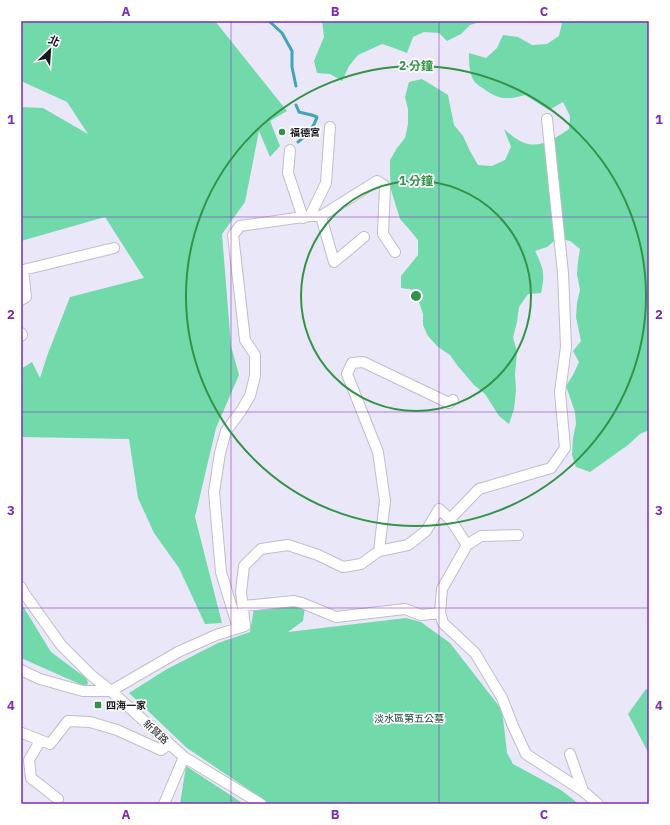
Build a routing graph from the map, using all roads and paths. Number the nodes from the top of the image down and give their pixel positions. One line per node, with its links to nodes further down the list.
1 (547, 119): 11 (street)
2 (330, 127): 5 (street)
3 (290, 150): 5 (street)
4 (321, 216): 5 (street); 6 (street); 8 (street)
5 (306, 217): 18 (street)
6 (364, 237)
7 (114, 248): 9 (street)
8 (395, 252)
9 (21, 300)
10 (453, 400): 14 (street)
11 (450, 519): 13 (street); 14 (street)
12 (518, 535): 13 (street)
13 (467, 545): 17 (street)
14 (379, 551): 16 (street)
15 (21, 587): 20 (street, 新賢路)
16 (243, 606): 17 (street); 18 (street)
17 (440, 613): 26 (street)
18 (238, 628): 20 (street)
19 (21, 670): 20 (street)
20 (111, 691): 23 (street, 新賢路)
21 (22, 733): 22 (street)
22 (40, 741): 23 (street); 27 (street)
23 (169, 744): 25 (street, 新賢路)
24 (570, 754): 26 (street)
25 (184, 757): 28 (street); 29 (street, 新賢路)
26 (583, 791): 30 (street)
27 (58, 799)
28 (164, 804)
29 (261, 804)
30 (598, 804)

